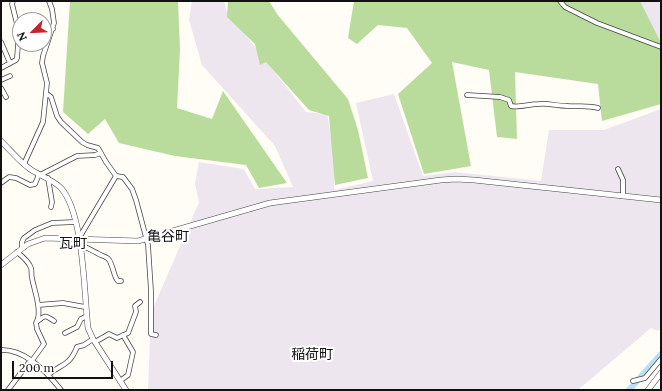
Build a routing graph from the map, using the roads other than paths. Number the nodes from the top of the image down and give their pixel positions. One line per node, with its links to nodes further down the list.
1 (13, 1): 4 (street)
2 (49, 1): 5 (street)
3 (560, 1): 7 (street)
4 (14, 12)
5 (53, 29): 14 (street)
6 (1, 42): 9 (street)
7 (661, 47)
8 (18, 52): 9 (street)
9 (10, 63): 10 (street)
10 (1, 68)
11 (10, 76): 12 (street)
12 (1, 80)
13 (1, 88): 16 (street)
14 (47, 94): 21 (street); 22 (street)
15 (467, 95): 17 (street)
16 (6, 97)
17 (598, 108)
18 (1, 141): 20 (street)
19 (1, 146): 20 (street)
20 (8, 148): 22 (street)
21 (101, 153): 24 (street); 25 (street)
22 (24, 164): 24 (street)
23 (618, 169): 28 (street)
24 (40, 175): 26 (street); 27 (street)
25 (116, 176): 32 (street); 33 (street)
26 (48, 178): 30 (street); 31 (street)
27 (1, 183)
28 (623, 195): 29 (street); 33 (street)
29 (661, 200)
30 (51, 207)
31 (75, 222): 32 (street); 35 (street)
32 (79, 238): 33 (street); 34 (street); 35 (street)
33 (147, 239): 45 (street)
34 (80, 245): 37 (street); 40 (street)
35 (20, 250): 36 (street); 39 (street)
36 (1, 265)
37 (121, 281)
38 (140, 302): 46 (street)
39 (38, 306): 40 (street); 42 (street)
40 (85, 306): 41 (street)
41 (87, 316): 44 (street); 47 (street)
42 (38, 321): 43 (street); 50 (street)
43 (54, 321)
44 (65, 333)
45 (156, 335)
46 (123, 336): 47 (street); 53 (street)
47 (94, 341): 52 (street); 53 (street)
48 (1, 350): 50 (street)
49 (661, 359): 54 (street)
50 (31, 361): 52 (street); 55 (street)
51 (661, 373): 58 (street)
52 (48, 375): 56 (street)
53 (120, 381): 57 (street)
54 (633, 381)
55 (8, 390)
56 (61, 390)
57 (126, 390)
58 (648, 390)

